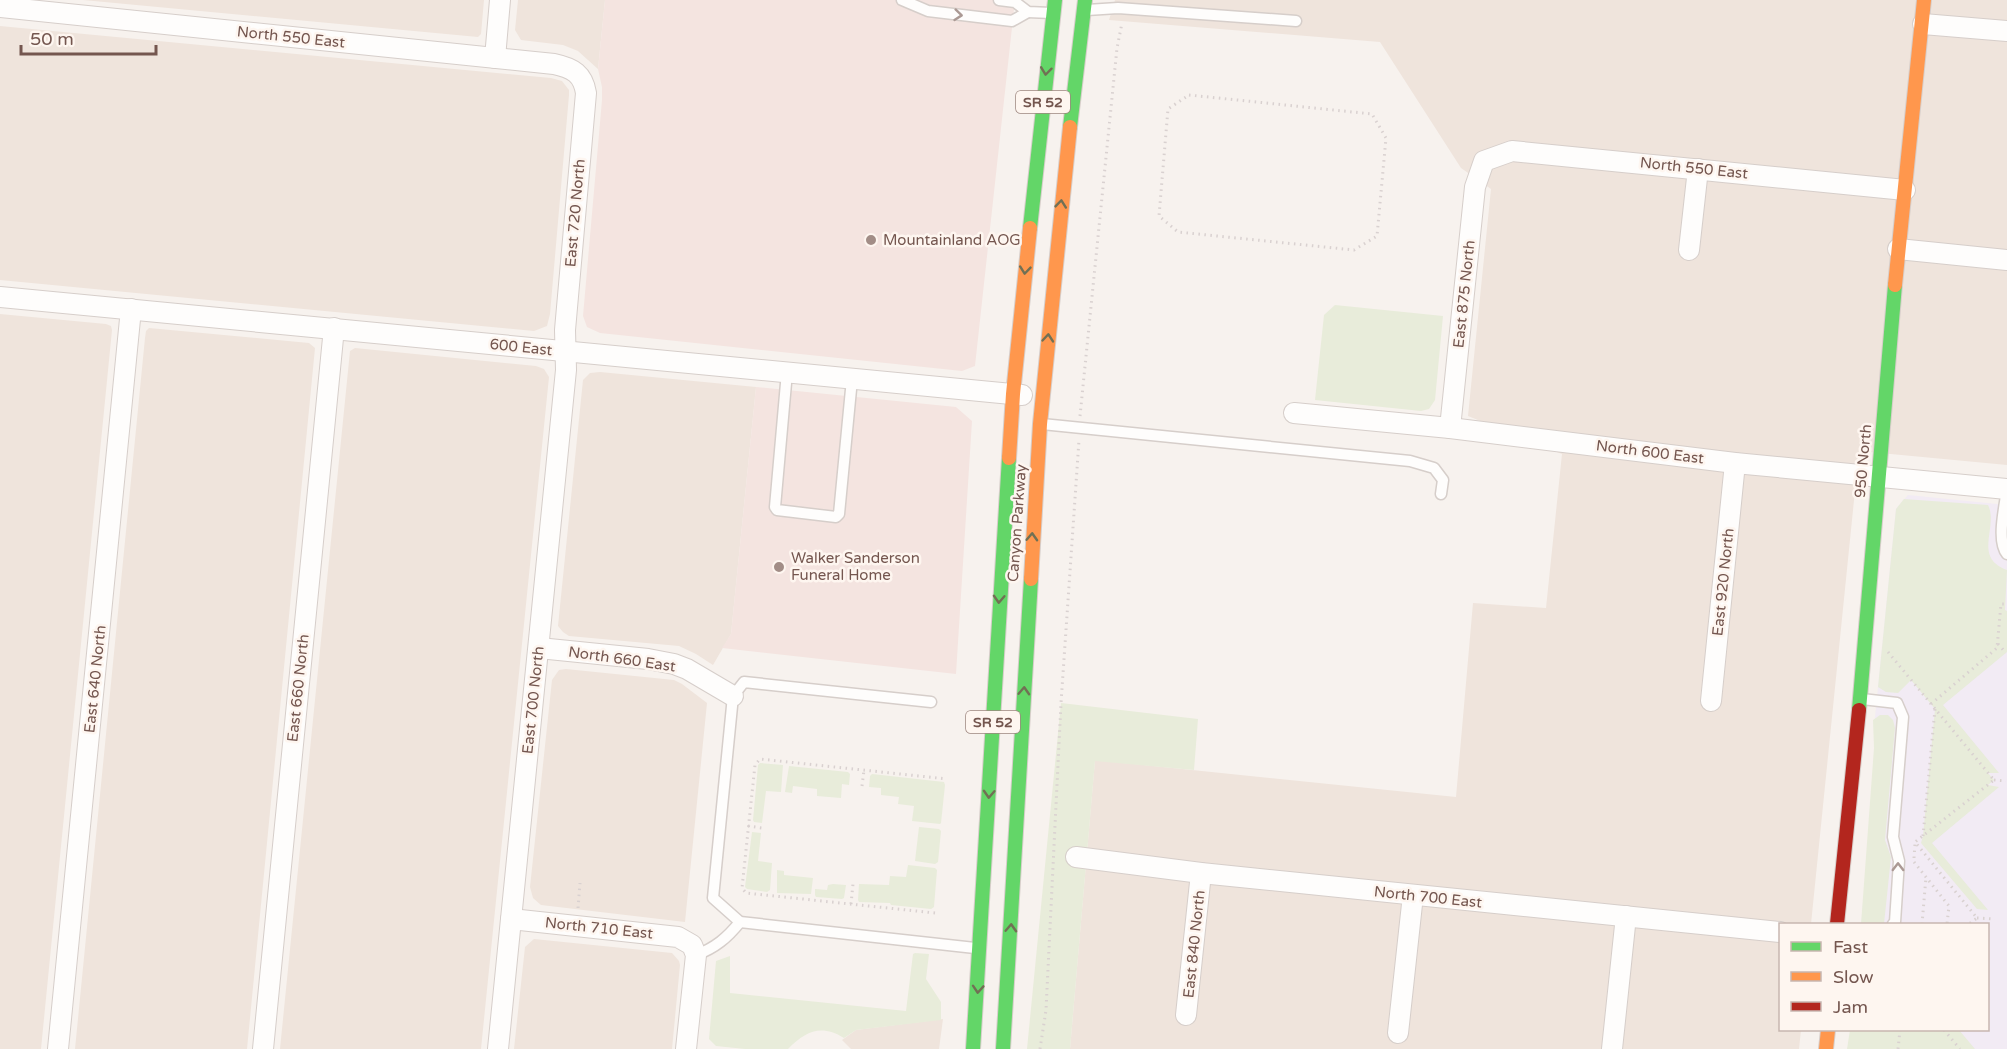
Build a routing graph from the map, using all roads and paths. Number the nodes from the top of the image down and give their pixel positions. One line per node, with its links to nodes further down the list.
1 (500, 0): 12 (street)
2 (902, 0): 8 (lane, one-way to 8)
3 (999, 0): 8 (lane)
4 (1924, 0): 10 (main road, 950 North)
5 (0, 7): 12 (street, North 550 East)
6 (1069, 8): 7 (lane); 8 (lane); 27 (main road, Canyon Parkway / SR 52, one-way to 27); 28 (main road, Canyon Parkway / SR 52, one-way to 6)
7 (1124, 8): 9 (lane); 31 (path)
8 (1028, 12)
9 (1296, 21)
10 (1923, 24): 11 (street); 17 (main road, 950 North)
11 (2007, 31)
12 (495, 58): 13 (street, North 550 East)
13 (580, 75): 24 (street, East 720 North)
14 (1372, 114): 14 (path)
15 (1484, 161): 16 (street, North 550 East); 32 (street, East 875 North)
16 (1698, 169): 17 (street, North 550 East); 19 (street)
17 (1905, 190): 18 (main road, 950 North)
18 (1899, 249): 20 (street); 34 (main road, 950 North)
19 (1689, 250)
20 (2007, 260)
21 (0, 297): 22 (street, 600 East)
22 (131, 309): 23 (street, 600 East); 85 (street, East 640 North)
23 (334, 328): 24 (street, 600 East); 86 (street, East 660 North)
24 (566, 352): 25 (street, 600 East); 40 (street, East 700 North)
25 (787, 372): 26 (street, 600 East); 26 (lane)
26 (852, 379): 27 (street, 600 East)
27 (1013, 394): 28 (street, 600 East); 79 (main road, Canyon Parkway / SR 52, one-way to 79)
28 (1042, 397): 30 (main road, Canyon Parkway / SR 52)
29 (1294, 413): 32 (street, North 600 East)
30 (1040, 424): 31 (lane); 90 (main road, Canyon Parkway / SR 52, one-way to 30)
31 (1080, 428): 36 (lane); 91 (path)
32 (1450, 428): 33 (street, North 600 East)
33 (1735, 463): 34 (street, North 600 East); 45 (street, East 920 North)
34 (1878, 477): 35 (street, North 600 East); 44 (main road, 950 North)
35 (2007, 489): 37 (lane)
36 (1441, 494)
37 (2007, 554)
38 (2005, 604): 39 (path)
39 (1997, 642): 42 (path); 47 (path)
40 (539, 648): 43 (street, North 660 East); 69 (street, East 700 North)
41 (1886, 650): 47 (path)
42 (2006, 652)
43 (733, 696): 46 (lane); 71 (lane)
44 (1860, 698): 72 (main road, 950 North); 73 (lane, one-way to 44)
45 (1711, 701)
46 (931, 702)
47 (1931, 704): 48 (path)
48 (1935, 709): 51 (path); 56 (path)
49 (864, 770): 50 (path); 53 (path); 54 (path)
50 (947, 779)
51 (1994, 780): 52 (path); 56 (path)
52 (2006, 781)
53 (862, 786)
54 (748, 826): 55 (path); 64 (path)
55 (762, 828)
56 (1923, 836): 68 (path)
57 (1076, 857): 59 (street, North 700 East)
58 (1914, 862): 60 (path)
59 (1201, 873): 63 (street, North 700 East); 80 (street, East 840 North)
60 (1926, 877): 74 (path); 75 (path)
61 (580, 883): 65 (path)
62 (853, 884): 64 (path)
63 (1413, 895): 67 (street, North 700 East); 84 (street)
64 (851, 904): 66 (path)
65 (578, 909)
66 (935, 913)
67 (1626, 916): 77 (street, North 700 East); 92 (street)
68 (1977, 918): 70 (path); 76 (path)
69 (512, 919): 78 (street, North 710 East); 87 (street, East 700 North)
70 (1995, 919)
71 (740, 922): 78 (lane); 79 (lane)
72 (1837, 923)
73 (1894, 923)
74 (1922, 923)
75 (1947, 923)
76 (1970, 923)
77 (1779, 932)
78 (690, 948): 88 (street)
79 (981, 948): 89 (main road, Canyon Parkway / SR 52, one-way to 89)
80 (1186, 1015)
81 (1828, 1031): 93 (main road)
82 (1900, 1031): 94 (path)
83 (1946, 1031): 95 (path)
84 (1398, 1033)
85 (58, 1049)
86 (263, 1049)
87 (498, 1049)
88 (686, 1049)
89 (973, 1049)
90 (1003, 1049)
91 (1040, 1049)
92 (1612, 1049)
93 (1826, 1049)
94 (1898, 1049)
95 (1960, 1049)

